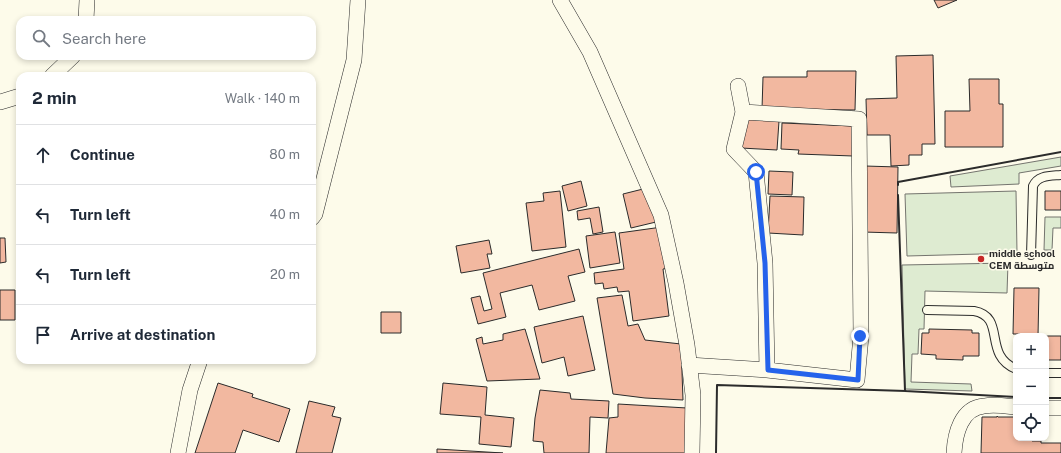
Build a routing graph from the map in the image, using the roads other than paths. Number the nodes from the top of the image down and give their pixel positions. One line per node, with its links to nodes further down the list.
1 (86, 0): 4 (street)
2 (358, 0): 14 (street)
3 (560, 0): 18 (street)
4 (86, 16)
5 (69, 60): 6 (street)
6 (56, 72)
7 (738, 86): 12 (street)
8 (0, 89): 9 (street)
9 (16, 97)
10 (16, 97): 11 (street)
11 (0, 102)
12 (743, 112): 20 (street); 20 (street)
13 (1061, 175): 15 (lane)
14 (316, 210)
15 (1031, 255)
16 (927, 310): 19 (lane)
17 (199, 364): 26 (street)
18 (689, 365): 20 (street); 27 (street)
19 (1013, 367)
20 (768, 370)
21 (1049, 373): 22 (lane)
22 (1061, 373)
23 (1013, 407): 28 (street)
24 (1049, 408): 25 (street)
25 (1061, 408)
26 (178, 453)
27 (692, 453)
28 (954, 453)

